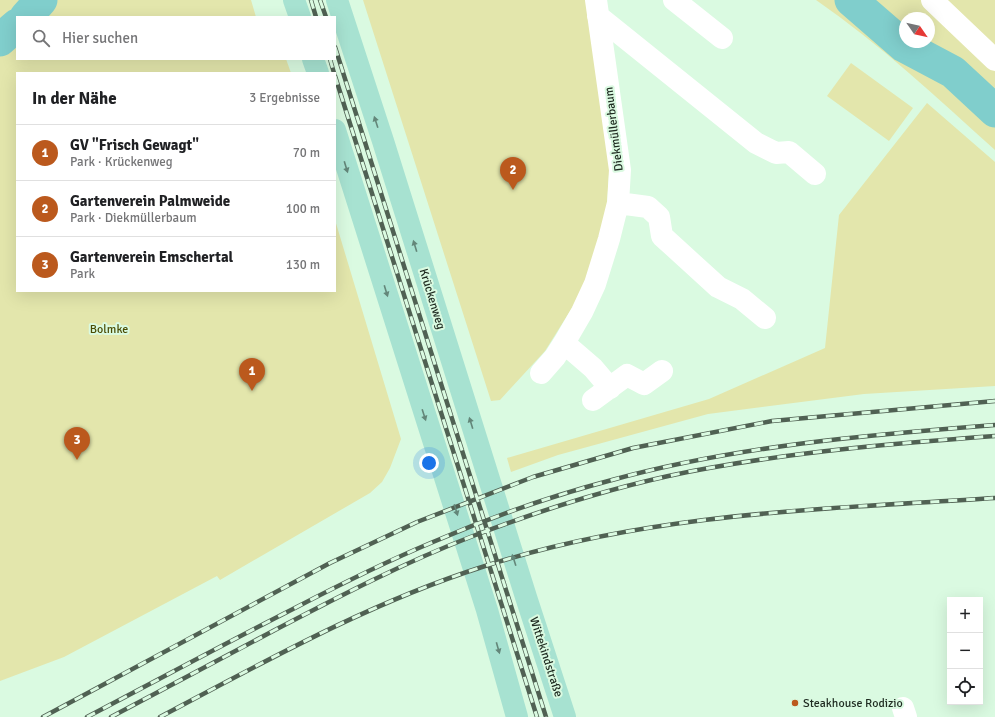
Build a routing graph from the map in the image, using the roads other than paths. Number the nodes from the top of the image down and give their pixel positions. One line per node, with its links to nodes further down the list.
1 (294, 0): 6 (main road)
2 (337, 0): 18 (main road, Krückenweg, one-way to 2)
3 (674, 0): 7 (street)
4 (932, 0): 9 (street)
5 (597, 8): 12 (street); 13 (street, Diekmüllerbaum)
6 (300, 16)
7 (722, 38)
8 (313, 60): 10 (main road)
9 (995, 60)
10 (318, 72)
11 (336, 133): 19 (main road, one-way to 19)
12 (815, 174)
13 (618, 203): 14 (street); 15 (street, Diekmüllerbaum)
14 (765, 318)
15 (564, 343): 16 (street); 17 (street, Diekmüllerbaum)
16 (662, 371)
17 (541, 373)
18 (526, 597): 20 (main road, Wittekindstraße)
19 (517, 717)
20 (565, 717)

